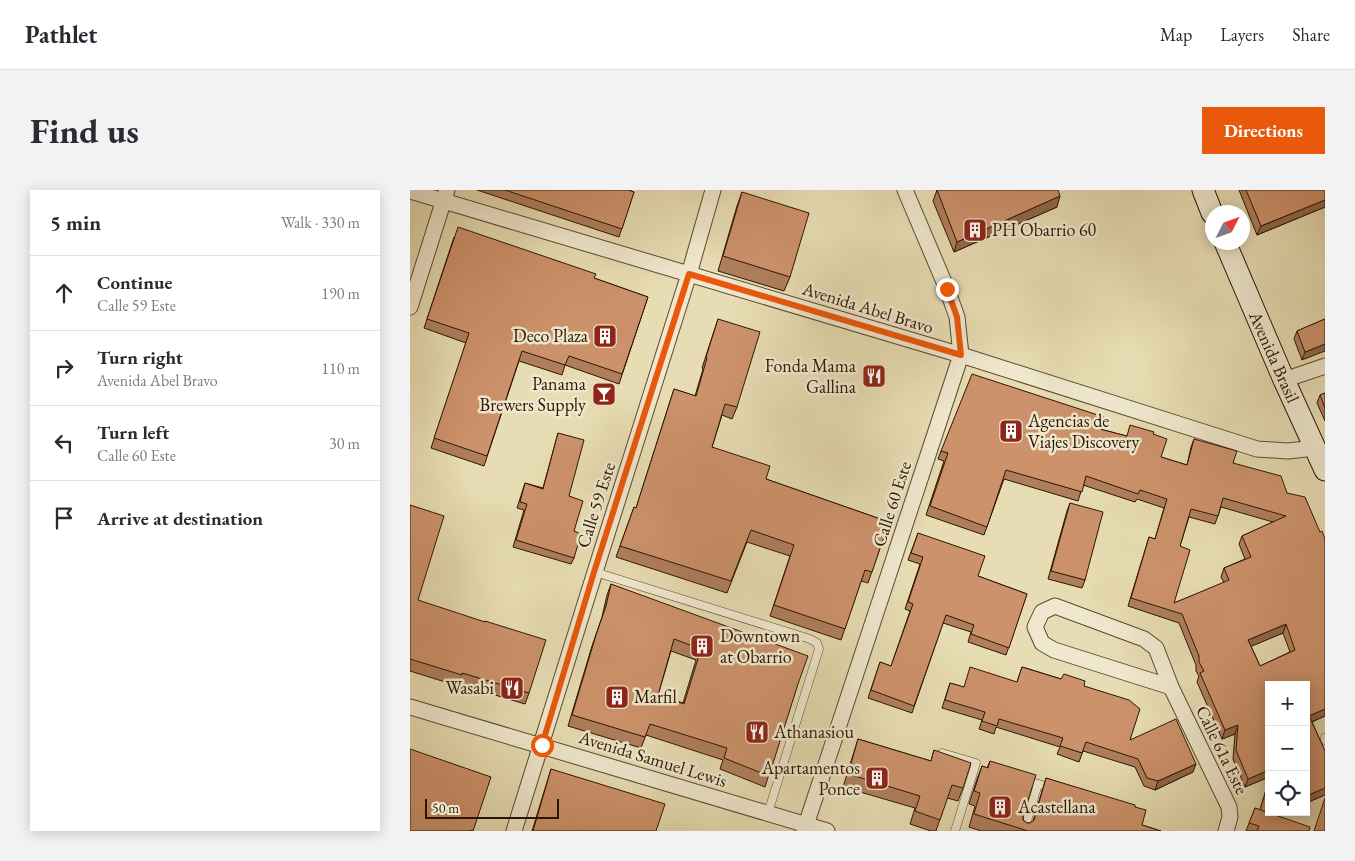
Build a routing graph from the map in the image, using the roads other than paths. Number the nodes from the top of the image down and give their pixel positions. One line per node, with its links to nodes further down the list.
1 (713, 190): 8 (street, Calle 59 Este)
2 (905, 190): 10 (street, Calle 60 Este)
3 (1203, 190): 6 (main road)
4 (410, 191): 5 (street, Avenida Abel Bravo)
5 (445, 196): 8 (street, Avenida Abel Bravo); 9 (street)
6 (1209, 205)
7 (1228, 250): 12 (main road, Avenida Brasil)
8 (689, 274): 10 (street, Avenida Abel Bravo); 15 (street, Calle 59 Este)
9 (410, 307)
10 (961, 355): 13 (street, Avenida Abel Bravo); 24 (street, Calle 60 Este)
11 (1325, 366): 12 (street)
12 (1284, 380): 13 (main road, Avenida Brasil)
13 (1315, 448): 14 (main road, Avenida Brasil)
14 (1325, 470)
15 (594, 572): 18 (street, Calle 59 Este); 23 (lane)
16 (1171, 687): 16 (street, Calle 61a Este); 29 (street, Calle 61a Este)
17 (410, 707): 18 (street, Avenida Samuel Lewis)
18 (542, 745): 23 (street, Avenida Samuel Lewis); 25 (street, Calle 59 Este)
19 (935, 751): 27 (lane)
20 (1021, 779): 21 (lane)
21 (1038, 784): 22 (lane); 28 (lane)
22 (1057, 790)
23 (768, 813): 24 (street, Avenida Samuel Lewis)
24 (805, 828): 26 (street, Avenida Samuel Lewis)
25 (514, 831)
26 (827, 831)
27 (955, 831)
28 (1024, 831)
29 (1226, 831)

